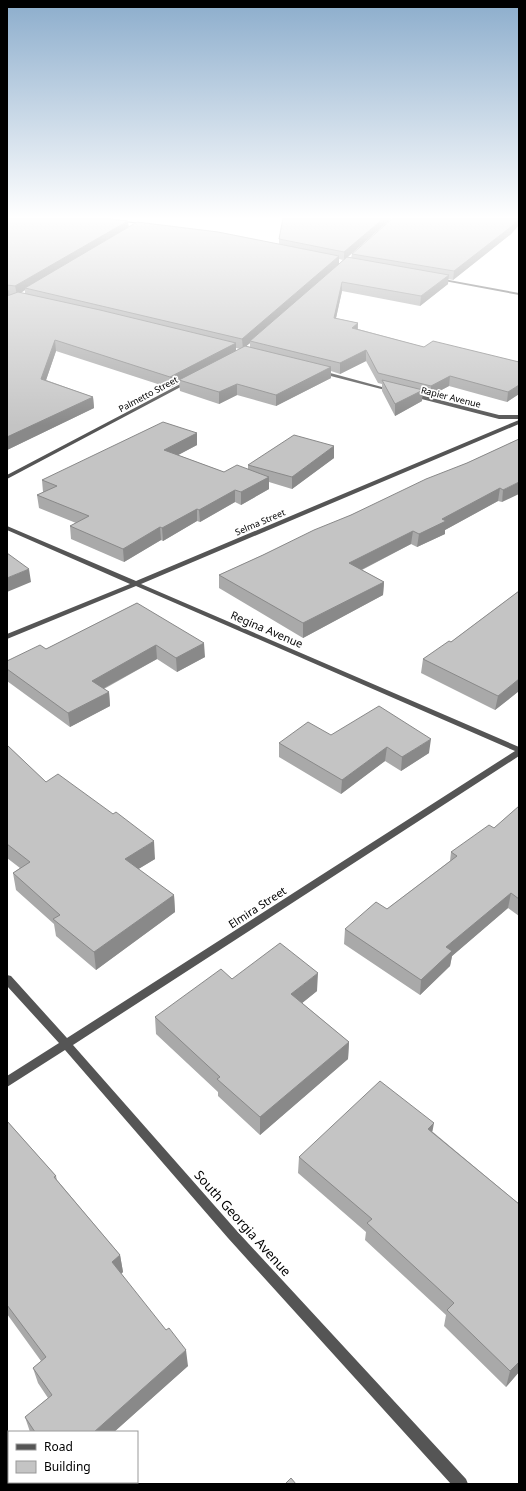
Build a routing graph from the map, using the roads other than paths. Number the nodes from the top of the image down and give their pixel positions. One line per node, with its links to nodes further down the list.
1 (484, 288): 2 (street)
2 (519, 294)
3 (316, 371): 5 (street)
4 (197, 378): 9 (street, Palmetto Street)
5 (400, 392)
6 (407, 394): 7 (street, Rapier Avenue)
7 (519, 417)
8 (519, 422): 11 (street, Selma Street)
9 (7, 477)
10 (7, 528): 11 (street, Regina Avenue)
11 (135, 584): 12 (street, Selma Street); 13 (street, Regina Avenue)
12 (7, 637)
13 (519, 751): 15 (street, Elmira Street)
14 (7, 979): 15 (street, South Georgia Avenue)
15 (66, 1044): 16 (street, Elmira Street); 17 (street, South Georgia Avenue)
16 (7, 1082)
17 (461, 1484)

